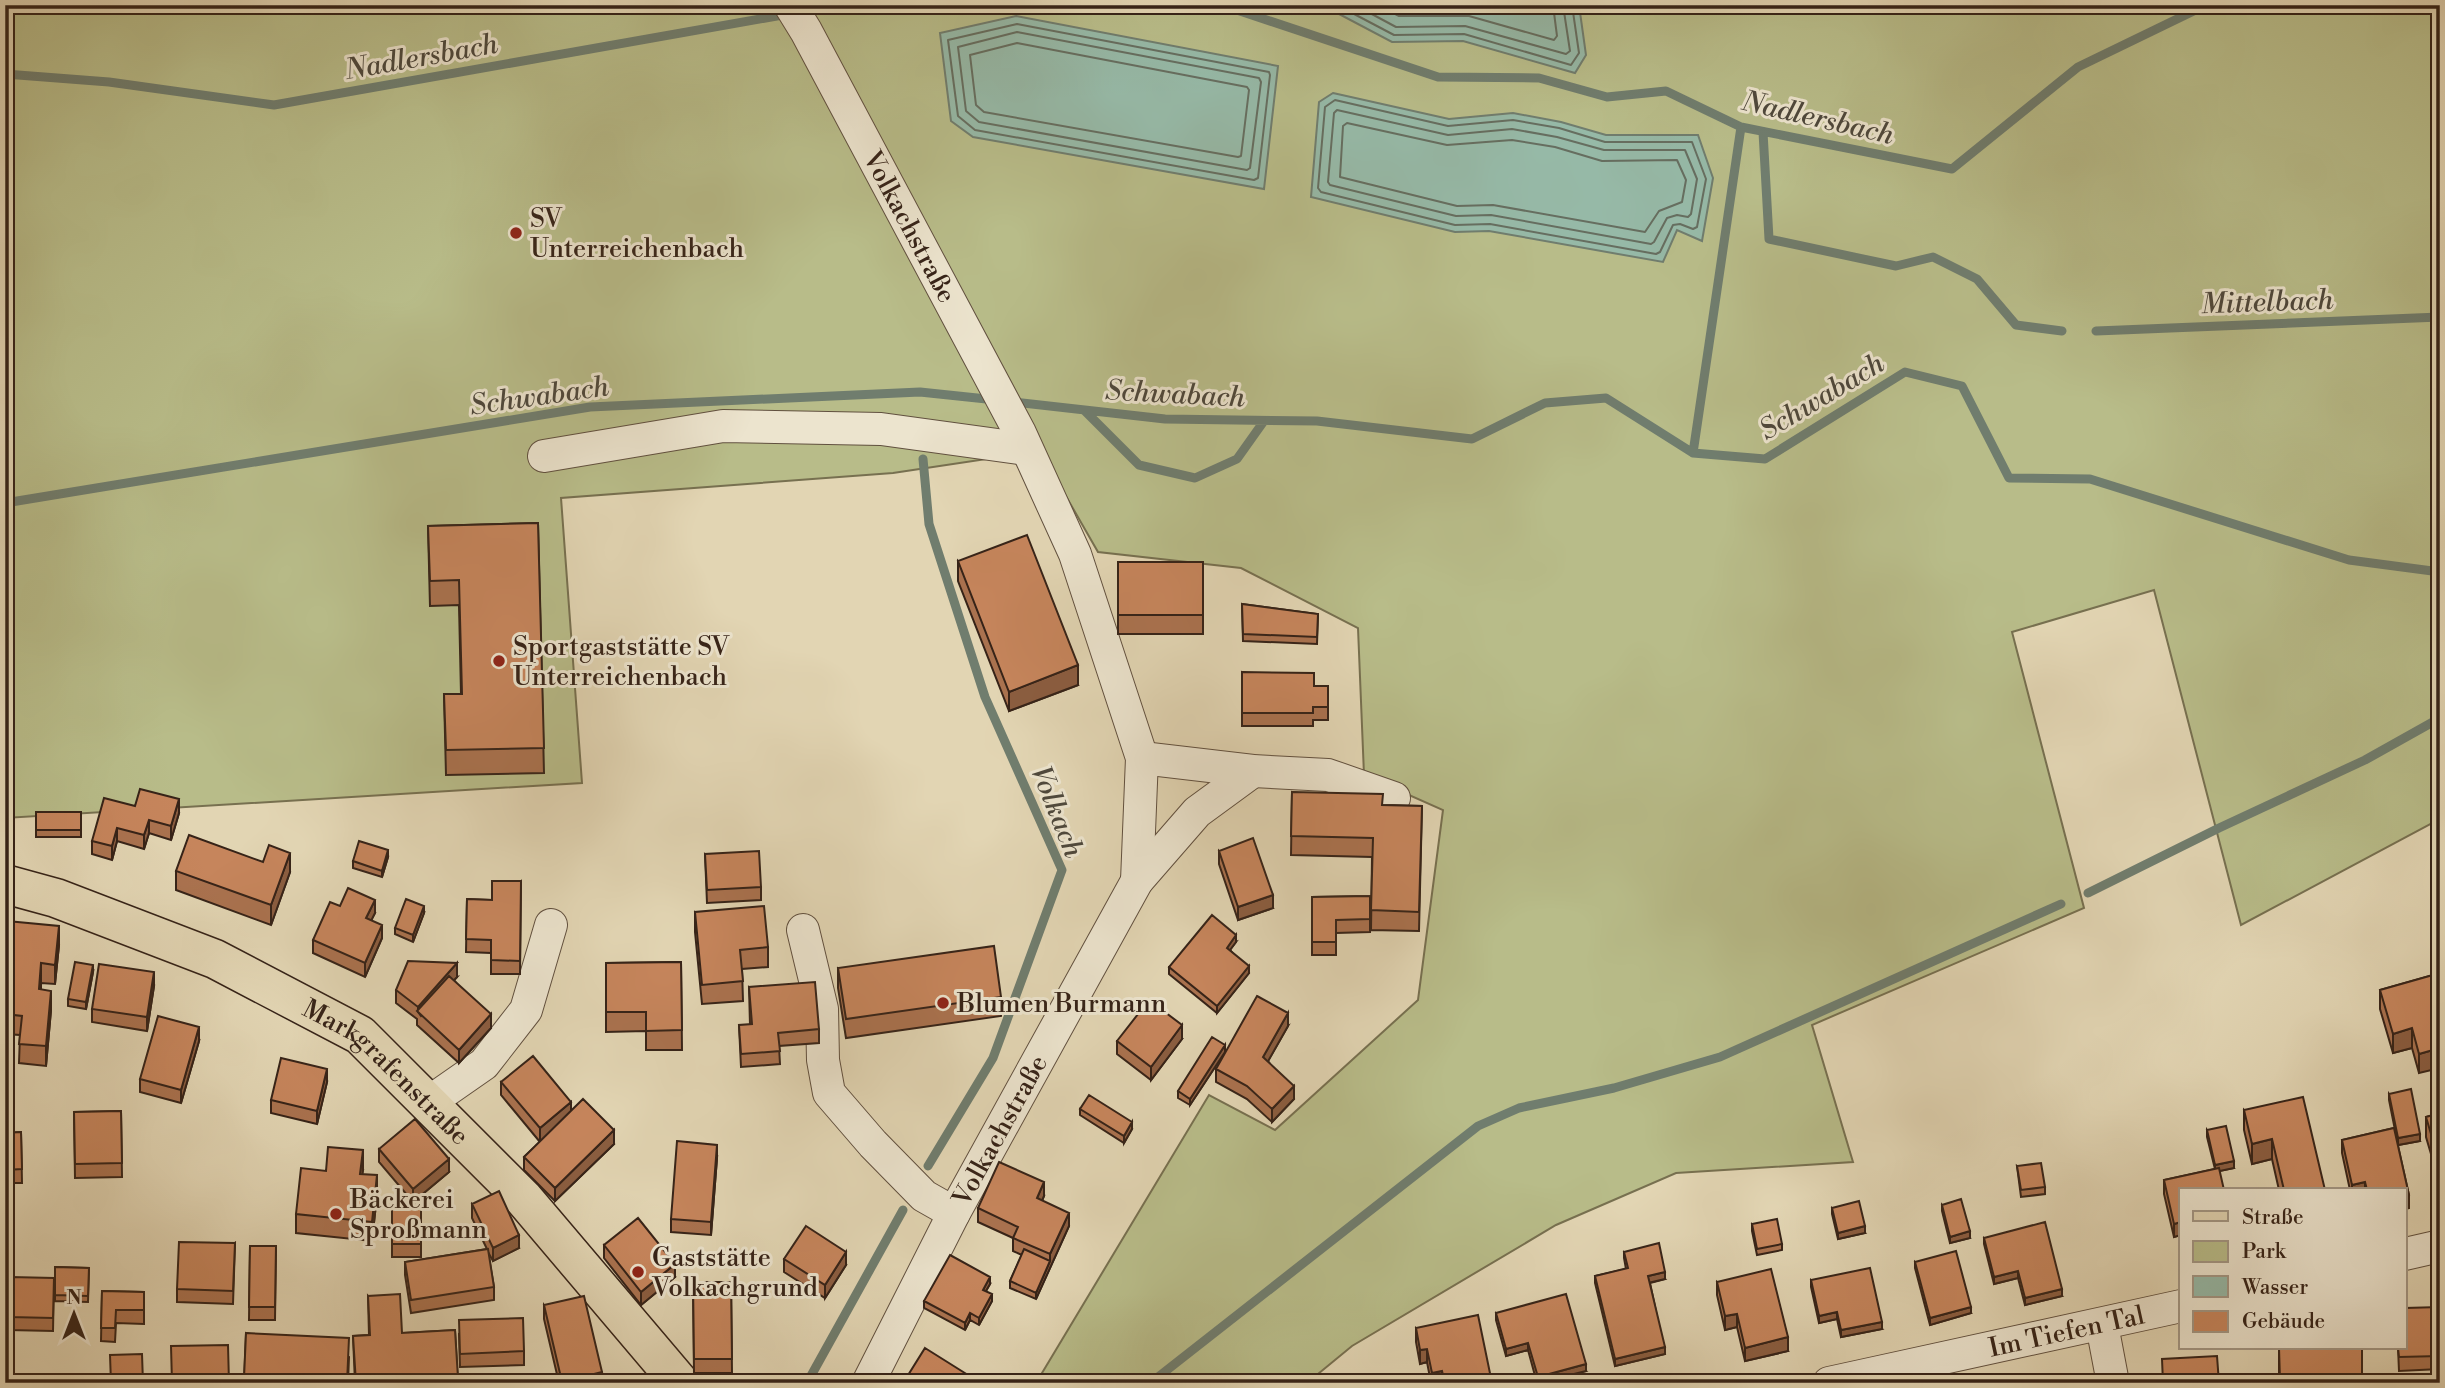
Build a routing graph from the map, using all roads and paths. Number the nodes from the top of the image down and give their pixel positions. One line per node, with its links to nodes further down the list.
1 (798, 18): 2 (street, Volkachstraße)
2 (1023, 441): 3 (street); 4 (street, Volkachstraße)
3 (544, 456)
4 (1142, 758): 5 (street); 7 (street, Volkachstraße)
5 (1253, 771): 6 (street); 7 (street, Volkachstraße)
6 (1394, 798)
7 (1137, 881): 12 (street, Volkachstraße)
8 (5, 884): 11 (main road, Markgrafenstraße)
9 (551, 925): 11 (street)
10 (803, 930): 12 (street)
11 (428, 1103): 17 (main road, Markgrafenstraße)
12 (954, 1213): 18 (street, Volkachstraße)
13 (2440, 1246): 14 (street)
14 (2406, 1254)
15 (2179, 1306): 16 (street, Im Tiefen Tal)
16 (2102, 1325): 19 (street, Im Tiefen Tal); 20 (street)
17 (680, 1383)
18 (868, 1383)
19 (1829, 1383)
20 (2113, 1383)

